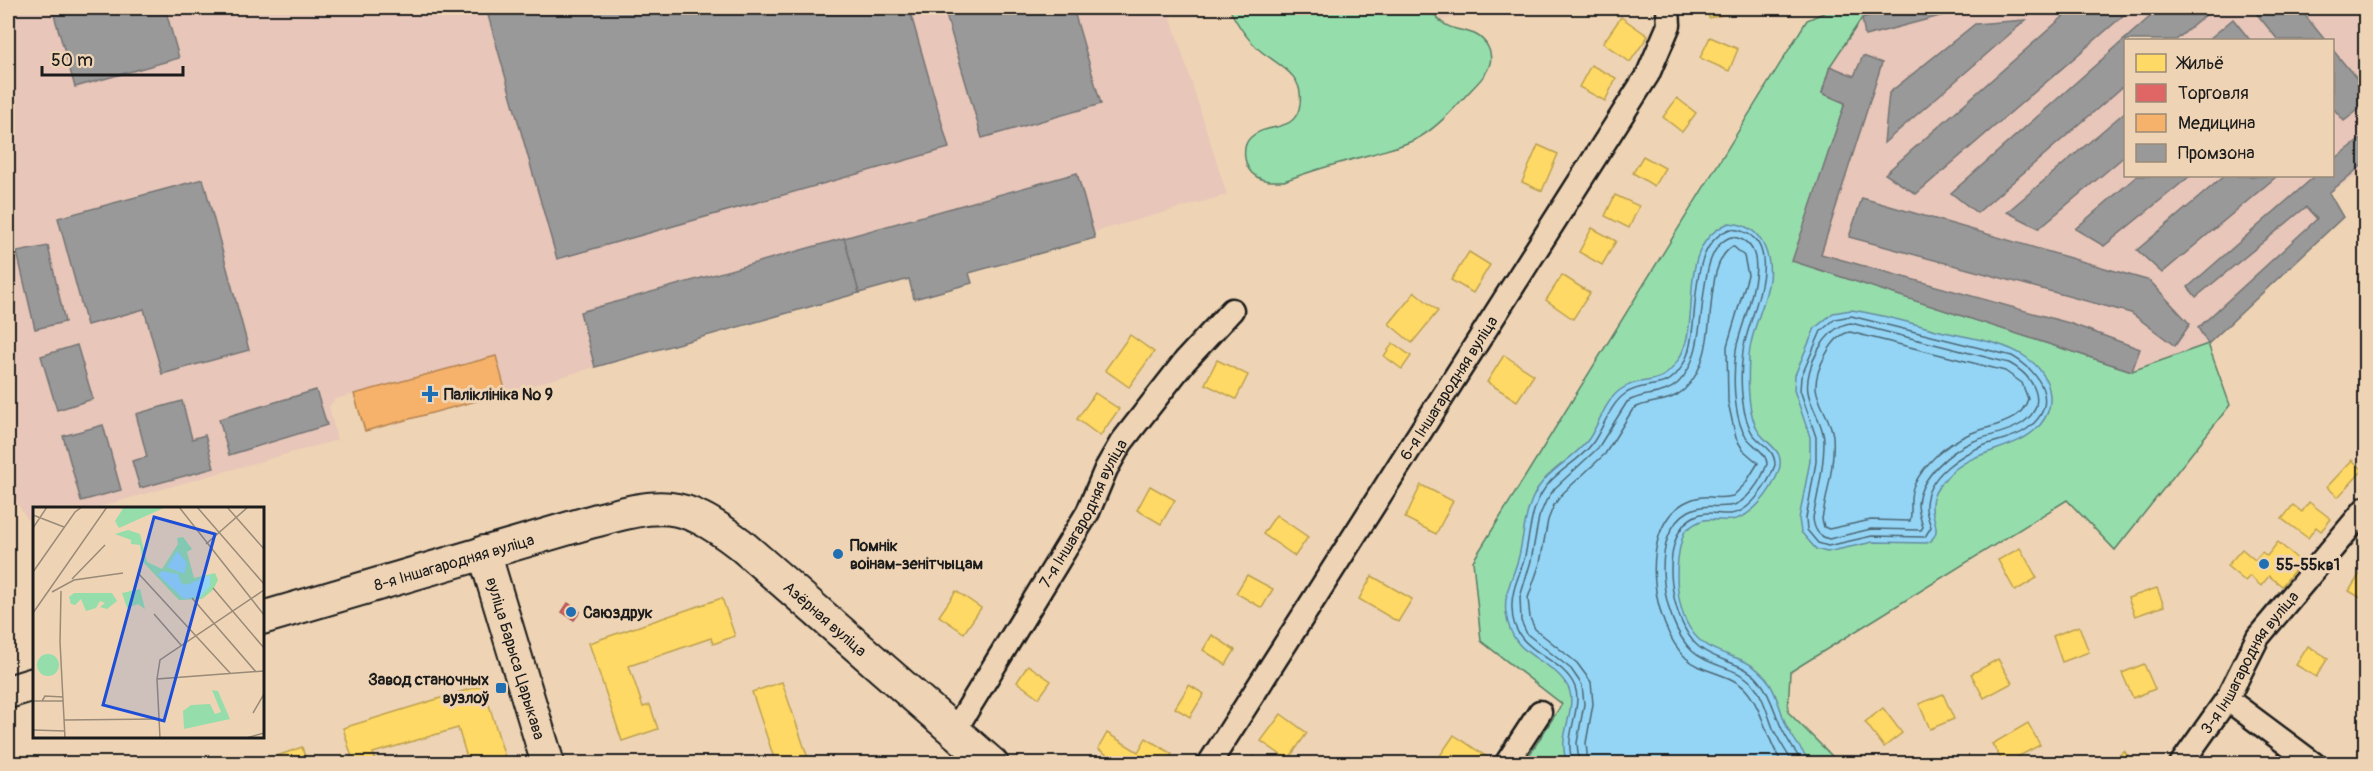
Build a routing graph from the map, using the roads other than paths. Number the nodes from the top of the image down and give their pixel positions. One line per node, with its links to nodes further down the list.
1 (1668, 8): 14 (street, 6-я Іншагародняя вуліца)
2 (1232, 310): 11 (street, 7-я Іншагародняя вуліца)
3 (645, 507): 5 (street, 8-я Іншагародняя вуліца); 11 (street, Азёрная вуліца)
4 (2366, 508): 9 (street, 3-я Іншагародняя вуліца)
5 (484, 552): 6 (street, 8-я Іншагародняя вуліца); 12 (street, вуліца Барыса Царыкава)
6 (264, 617)
7 (33, 684): 8 (street)
8 (8, 692)
9 (2228, 699): 16 (street, 3-я Іншагародняя вуліца); 17 (street)
10 (1540, 712): 15 (street)
11 (955, 730): 13 (street, Азёрная вуліца)
12 (548, 764)
13 (992, 764)
14 (1209, 764)
15 (1506, 764)
16 (2181, 764)
17 (2314, 764)

